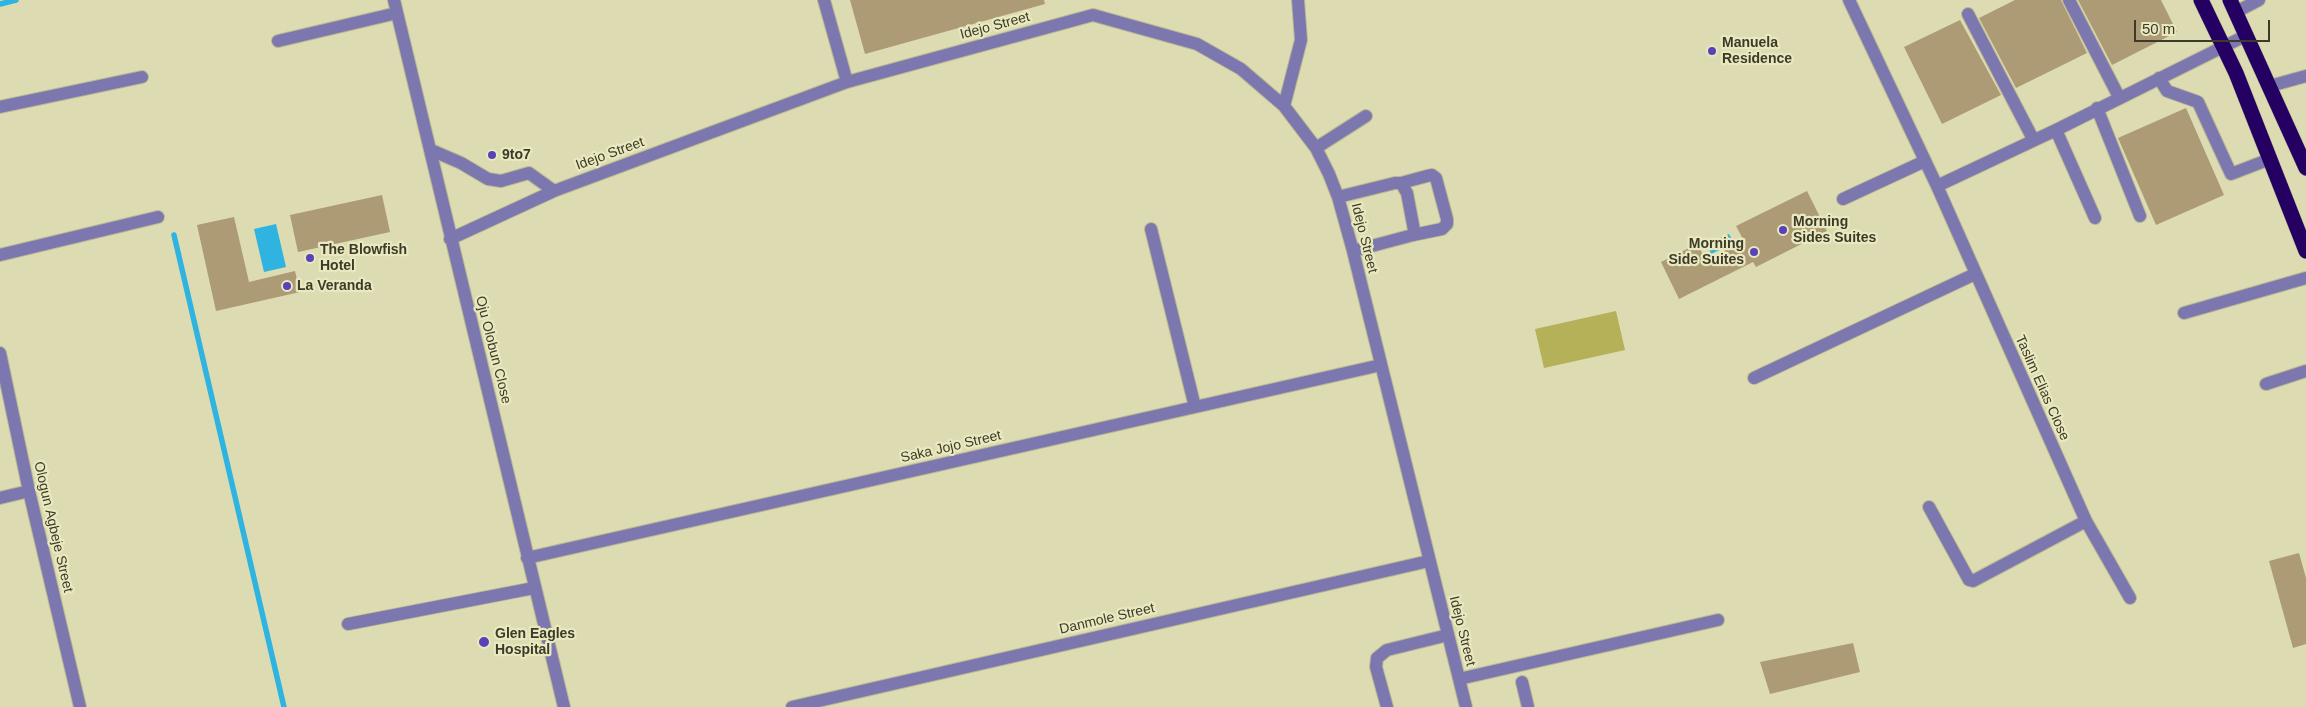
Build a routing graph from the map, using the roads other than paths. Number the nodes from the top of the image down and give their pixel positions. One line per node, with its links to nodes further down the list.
1 (394, 0): 9 (street, Oju Olobun Close)
2 (824, 0): 17 (street)
3 (1298, 0): 20 (street)
4 (1849, 0): 29 (street, Taslim Elias Close)
5 (2069, 0): 19 (street)
6 (2201, 0): 13 (highway)
7 (2259, 0): 8 (street)
8 (2233, 6): 11 (highway)
9 (397, 13): 12 (street); 27 (street, Oju Olobun Close)
10 (1968, 14): 25 (street)
11 (2247, 35): 13 (street); 18 (highway)
12 (278, 41)
13 (2224, 46): 16 (street); 28 (highway)
14 (2306, 76): 18 (street)
15 (142, 77): 21 (street)
16 (2159, 78): 19 (street); 28 (street)
17 (847, 82): 20 (street, Idejo Street); 33 (street, Idejo Street)
18 (2270, 86): 30 (highway)
19 (2120, 97): 22 (street)
20 (1284, 106): 26 (street, Idejo Street)
21 (0, 107)
22 (2096, 108): 24 (street); 36 (street)
23 (1366, 116): 26 (street)
24 (2056, 130): 25 (street); 38 (street)
25 (2033, 139): 32 (street)
26 (1316, 148): 34 (street, Idejo Street)
27 (431, 150): 33 (street); 41 (street, Oju Olobun Close)
28 (2270, 159): 42 (highway)
29 (1925, 161): 32 (street, Taslim Elias Close); 35 (street)
30 (2306, 168)
31 (1401, 183): 34 (street); 40 (street); 40 (street)
32 (1937, 186): 45 (street, Taslim Elias Close)
33 (554, 191): 41 (street, Idejo Street)
34 (1338, 197): 43 (street, Idejo Street)
35 (1843, 199)
36 (2140, 216)
37 (158, 217): 44 (street)
38 (2095, 218)
39 (1150, 230): 53 (street)
40 (1413, 235): 43 (street)
41 (450, 239): 58 (street, Oju Olobun Close)
42 (2305, 247)
43 (1352, 252): 49 (street, Idejo Street)
44 (0, 255)
45 (1975, 274): 51 (street); 57 (street, Taslim Elias Close)
46 (2306, 278): 47 (street)
47 (2184, 312)
48 (0, 353): 54 (street, Ologun Agbeje Street)
49 (1380, 364): 53 (street, Saka Jojo Street); 59 (street, Idejo Street)
50 (2306, 371): 52 (street)
51 (1754, 378)
52 (2266, 384)
53 (1195, 407): 58 (street, Saka Jojo Street)
54 (29, 491): 55 (street); 67 (street, Ologun Agbeje Street)
55 (0, 498)
56 (1929, 507): 57 (street)
57 (2086, 521): 61 (street, Taslim Elias Close)
58 (528, 558): 60 (street, Oju Olobun Close)
59 (1429, 561): 64 (street, Idejo Street); 69 (street, Danmole Street)
60 (534, 588): 63 (street); 68 (street, Oju Olobun Close)
61 (2130, 598)
62 (1718, 620): 65 (street)
63 (348, 624)
64 (1448, 635): 65 (street, Idejo Street); 70 (street)
65 (1459, 679): 71 (street, Idejo Street)
66 (1522, 682): 72 (street)
67 (80, 707)
68 (564, 707)
69 (792, 707)
70 (1387, 707)
71 (1466, 707)
72 (1528, 707)

